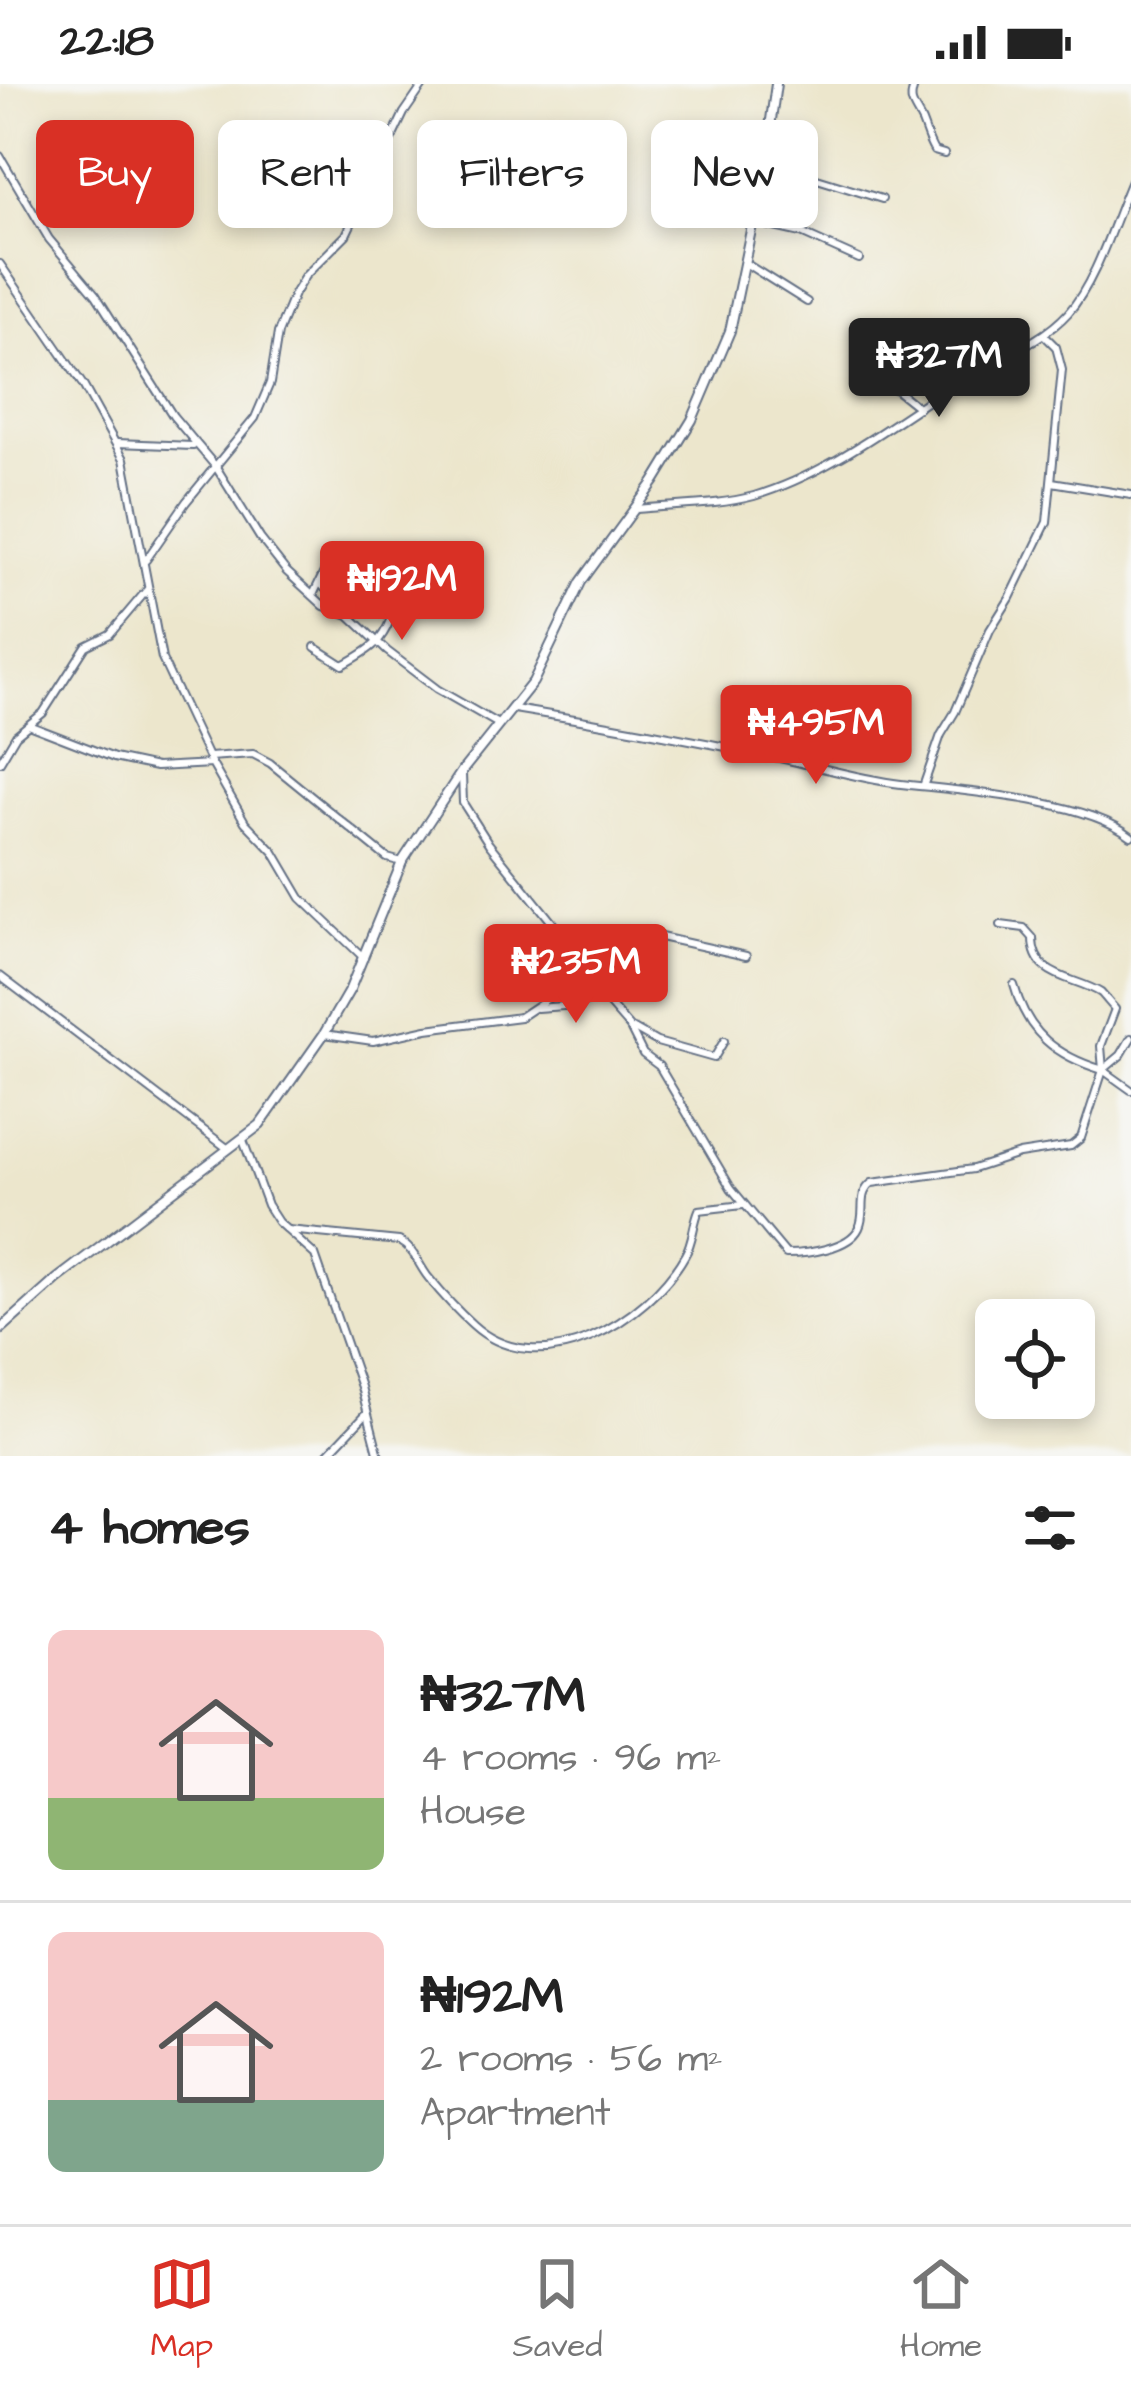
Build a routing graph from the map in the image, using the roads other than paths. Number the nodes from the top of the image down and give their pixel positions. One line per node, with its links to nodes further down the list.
1 (424, 84): 23 (street)
2 (776, 84): 4 (street)
3 (915, 84): 5 (street)
4 (771, 120)
5 (944, 154)
6 (0, 156): 22 (street)
7 (818, 179): 9 (street)
8 (1131, 181): 16 (street)
9 (882, 199)
10 (751, 228): 13 (street)
11 (779, 228): 12 (street)
12 (859, 259)
13 (745, 263): 15 (street); 26 (street)
14 (0, 264): 21 (street)
15 (807, 302)
16 (1044, 335): 19 (street); 24 (street)
17 (906, 340): 19 (street)
18 (866, 371): 20 (street)
19 (962, 380): 20 (street)
20 (919, 408): 26 (street)
21 (115, 443): 22 (street); 28 (street)
22 (197, 446): 23 (street)
23 (216, 467): 28 (street); 32 (street)
24 (1052, 482): 25 (street); 42 (street)
25 (1131, 495)
26 (635, 509): 36 (street)
27 (379, 545): 34 (street)
28 (146, 560): 31 (street)
29 (345, 560): 30 (street)
30 (320, 583): 32 (street); 33 (street)
31 (149, 589): 37 (street); 39 (street)
32 (314, 595): 33 (street)
33 (349, 615): 34 (street)
34 (377, 642): 35 (street); 38 (street)
35 (315, 646)
36 (514, 709): 38 (street); 42 (street)
37 (29, 725): 39 (street); 40 (street)
38 (500, 726): 41 (street)
39 (210, 761): 46 (street); 50 (street)
40 (0, 762)
41 (463, 771): 43 (street); 44 (street)
42 (924, 784): 45 (street)
43 (448, 792): 44 (street); 46 (street)
44 (462, 800): 49 (street)
45 (1131, 836)
46 (402, 862): 50 (street)
47 (1001, 926): 63 (street)
48 (746, 956): 54 (street)
49 (580, 957): 54 (street); 57 (street)
50 (364, 958): 60 (street)
51 (0, 976): 53 (street)
52 (1015, 985): 63 (street)
53 (12, 988): 55 (street); 66 (street)
54 (604, 998): 56 (street); 58 (street)
55 (0, 999)
56 (589, 1003): 57 (street); 58 (street)
57 (538, 1008): 60 (street)
58 (614, 1009): 59 (street)
59 (630, 1028): 62 (street); 67 (street)
60 (324, 1034): 65 (street)
61 (1131, 1038): 63 (street)
62 (724, 1041)
63 (1103, 1070): 64 (street); 67 (street)
64 (1131, 1090)
65 (243, 1140): 66 (street); 68 (street)
66 (230, 1150): 69 (street)
67 (743, 1205): 68 (street)
68 (288, 1230): 70 (street)
69 (0, 1330)
70 (365, 1415): 71 (street); 72 (street)
71 (326, 1456)
72 (379, 1456)

